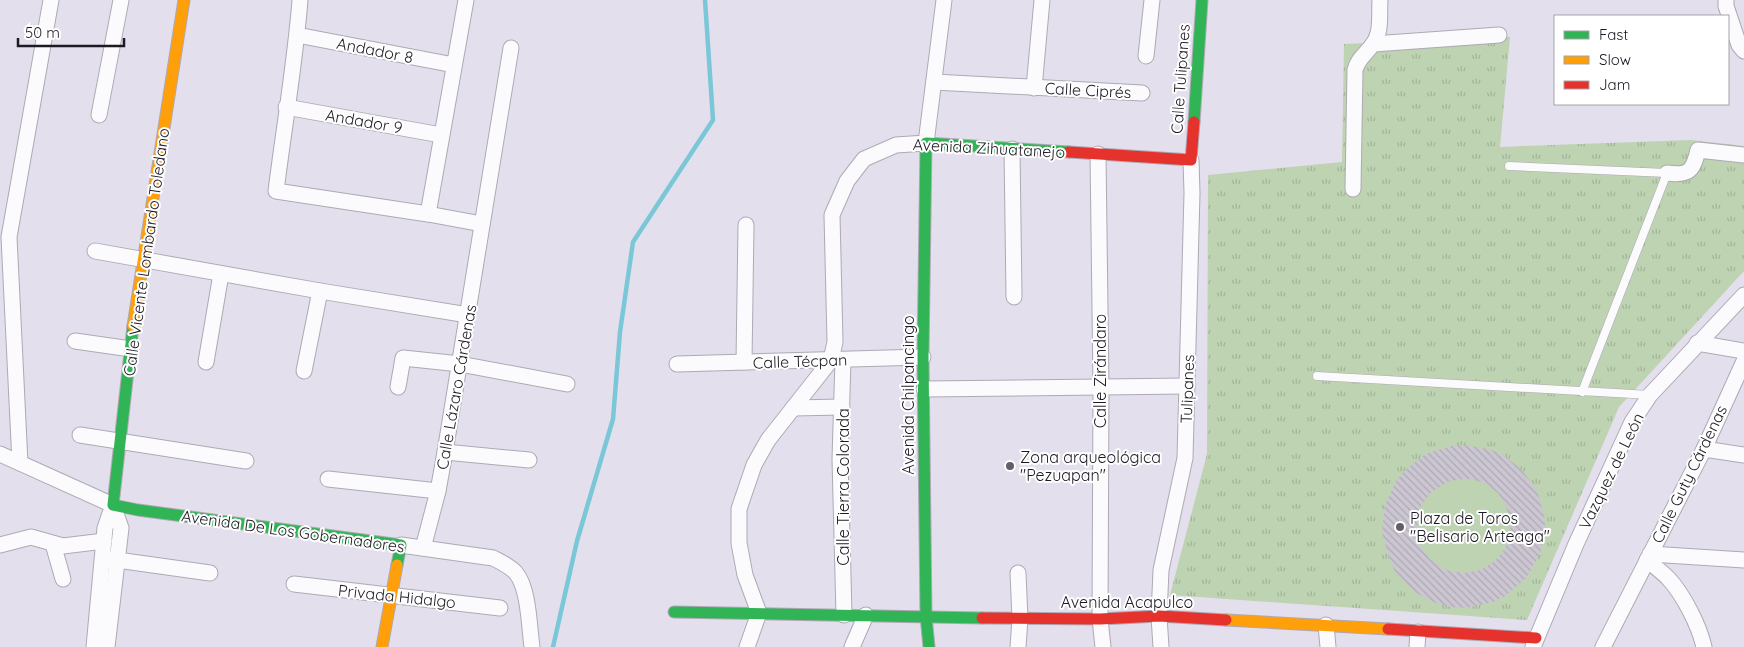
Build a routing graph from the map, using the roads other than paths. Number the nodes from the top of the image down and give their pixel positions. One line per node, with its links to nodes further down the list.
1 (51, 0): 36 (street)
2 (121, 0): 23 (street)
3 (184, 0): 38 (street, Calle Vicente Lombardo Toledano)
4 (300, 0): 12 (street)
5 (466, 0): 18 (street)
6 (944, 0): 19 (street)
7 (1042, 0): 20 (street)
8 (1152, 0): 17 (street)
9 (1202, 0): 29 (street, Calle Tulipanes)
10 (1380, 0): 14 (street)
11 (1726, 0): 16 (street)
12 (297, 35): 18 (street, Andador 8); 22 (street)
13 (1499, 35): 14 (street)
14 (1373, 44): 32 (street)
15 (511, 48): 34 (street, Calle Lázaro Cárdenas)
16 (1744, 51)
17 (1146, 56)
18 (454, 65): 24 (street)
19 (934, 82): 20 (street, Calle Ciprés); 25 (street)
20 (1034, 88): 21 (street, Calle Ciprés)
21 (1142, 93)
22 (286, 107): 24 (street, Andador 9); 33 (street)
23 (99, 115)
24 (441, 135): 33 (street)
25 (926, 143): 26 (street, Avenida Zihuatanejo); 48 (street, Avenida Chilpancingo); 49 (street, Avenida Zihuatanejo)
26 (1012, 149): 27 (street, Avenida Zihuatanejo); 42 (street)
27 (1098, 154): 29 (street, Avenida Zihuatanejo); 60 (street, Calle Zirándaro)
28 (1744, 155): 31 (street)
29 (1191, 160): 58 (street, Tulipanes)
30 (1509, 166): 31 (lane)
31 (1667, 173): 62 (lane)
32 (1353, 189)
33 (428, 214): 34 (street)
34 (482, 224): 43 (street, Calle Lázaro Cárdenas)
35 (746, 225): 52 (street)
36 (5, 238): 74 (street)
37 (95, 252): 38 (street)
38 (143, 260): 39 (street); 46 (street, Calle Vicente Lombardo Toledano)
39 (221, 274): 40 (street); 51 (street)
40 (320, 291): 43 (street); 55 (street)
41 (1744, 295): 45 (street, Vazquez de León)
42 (1014, 297)
43 (468, 315): 53 (street, Calle Lázaro Cárdenas)
44 (75, 341): 46 (street)
45 (1697, 344): 47 (street); 63 (street, Vazquez de León)
46 (131, 349): 67 (street, Calle Vicente Lombardo Toledano)
47 (1744, 351)
48 (923, 357): 49 (street, Calle Técpan); 61 (street, Avenida Chilpancingo)
49 (837, 360): 52 (street, Calle Técpan); 64 (street, Calle Tierra Colorada); 65 (street, Avenida Zihuatanejo)
50 (1744, 361): 68 (street, Calle Guty Cárdenas)
51 (206, 362)
52 (744, 362): 54 (street, Calle Técpan)
53 (460, 364): 57 (street); 59 (street); 69 (street, Calle Lázaro Cárdenas)
54 (677, 364)
55 (304, 371)
56 (1317, 376): 62 (lane)
57 (567, 384)
58 (1187, 386): 60 (street); 97 (street, Tulipanes)
59 (398, 387)
60 (1101, 387): 61 (street); 99 (street, Calle Zirándaro)
61 (924, 389): 96 (street, Avenida Chilpancingo)
62 (1582, 392): 63 (lane)
63 (1650, 395): 102 (street, Vazquez de León)
64 (842, 407): 65 (street); 94 (street, Calle Tierra Colorada)
65 (793, 408): 93 (street, Avenida Zihuatanejo)
66 (80, 435): 67 (street)
67 (119, 441): 73 (street); 77 (street, Calle Vicente Lombardo Toledano)
68 (1704, 448): 71 (street); 83 (street, Calle Guty Cárdenas)
69 (445, 452): 72 (street); 76 (street, Calle Lázaro Cárdenas)
70 (0, 454): 74 (street, Avenida De Los Gobernadores)
71 (1744, 455)
72 (529, 460)
73 (246, 461)
74 (20, 463): 77 (street, Avenida De Los Gobernadores)
75 (328, 479): 76 (street)
76 (438, 491): 82 (street, Calle Lázaro Cárdenas)
77 (113, 505): 78 (street, Calle Vicente Lombardo Toledano); 81 (street, Avenida De Los Gobernadores); 84 (street, Calle Vicente Lombardo Toledano)
78 (104, 541): 79 (street); 84 (street, Calle Vicente Lombardo Toledano)
79 (53, 544): 80 (street); 88 (street)
80 (0, 545)
81 (402, 546): 82 (street, Avenida De Los Gobernadores); 90 (street)
82 (423, 548): 106 (street, Avenida De Los Gobernadores)
83 (1648, 557): 85 (street); 115 (street, Calle Guty Cárdenas); 116 (street, Calle Guty Cárdenas)
84 (111, 559): 86 (street); 103 (street, Calle Vicente Lombardo Toledano); 104 (street, Calle Vicente Lombardo Toledano)
85 (1744, 560)
86 (210, 573)
87 (1018, 573): 98 (street)
88 (63, 579)
89 (294, 584): 90 (street, Privada Hidalgo)
90 (390, 596): 91 (street, Privada Hidalgo); 105 (street)
91 (500, 608)
92 (674, 612): 93 (street, Avenida Acapulco)
93 (759, 613): 94 (street, Avenida Acapulco); 107 (street)
94 (844, 615): 95 (street, Avenida Acapulco)
95 (866, 616): 96 (street, Avenida Acapulco); 108 (street)
96 (926, 616): 98 (street, Avenida Acapulco); 109 (street, Avenida Chilpancingo)
97 (1159, 616): 99 (street, Avenida Acapulco); 100 (street, Avenida Acapulco); 112 (street, Tulipanes)
98 (1020, 619): 99 (street, Avenida Acapulco); 110 (street)
99 (1100, 619): 111 (street, Calle Zirándaro)
100 (1326, 625): 101 (street, Avenida Acapulco); 113 (street)
101 (1418, 632): 102 (street, Avenida Acapulco); 114 (street)
102 (1535, 643)
103 (94, 647)
104 (107, 647)
105 (382, 647)
106 (532, 647)
107 (746, 647)
108 (852, 647)
109 (929, 647)
110 (1018, 647)
111 (1103, 647)
112 (1161, 647)
113 (1328, 647)
114 (1417, 647)
115 (1603, 647)
116 (1704, 647)

